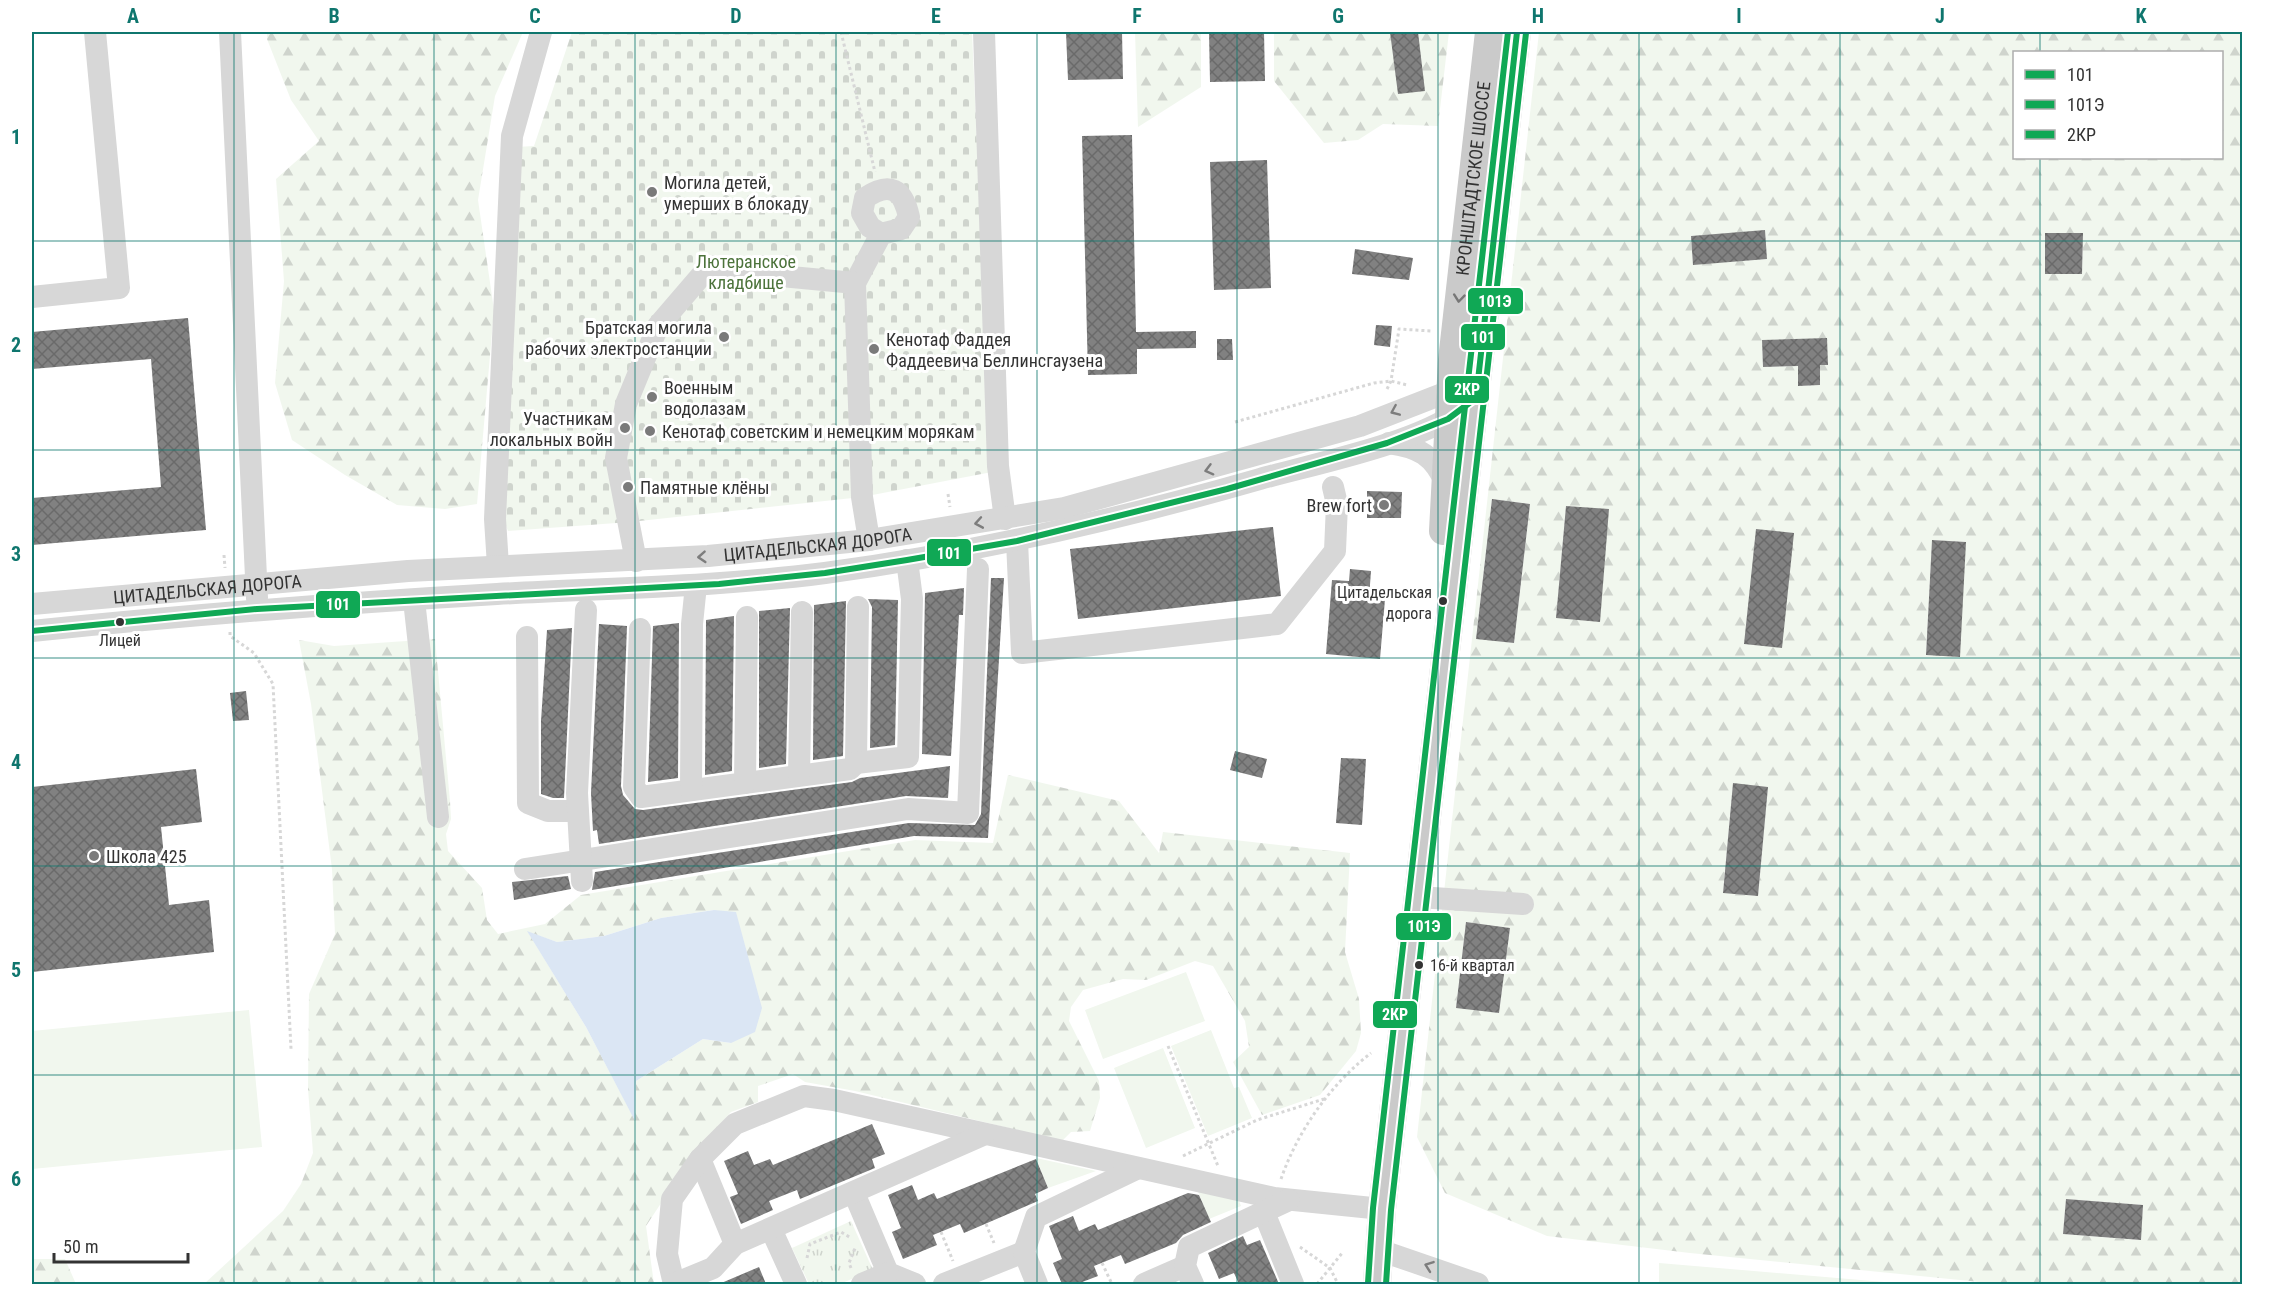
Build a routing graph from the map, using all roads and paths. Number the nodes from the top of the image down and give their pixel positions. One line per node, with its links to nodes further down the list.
1 (95, 32): 11 (street)
2 (230, 32): 29 (street)
3 (541, 32): 27 (street)
4 (841, 32): 8 (path)
5 (984, 32): 22 (street)
6 (1489, 32): 16 (main road, КРОНШТАДТСКОЕ ШОССЕ, one-way to 16)
7 (1517, 32): 16 (main road, КРОНШТАДТСКОЕ ШОССЕ)
8 (879, 188): 9 (street); 9 (street)
9 (881, 234): 10 (street)
10 (855, 283): 23 (street); 26 (street)
11 (32, 297)
12 (1431, 331): 13 (path)
13 (1391, 381): 14 (path); 15 (path); 18 (path)
14 (1407, 385)
15 (1387, 389)
16 (1463, 394): 17 (main road, КРОНШТАДТСКОЕ ШОССЕ); 22 (street, ЦИТАДЕЛЬСКАЯ ДОРОГА, one-way to 22); 42 (main road, КРОНШТАДТСКОЕ ШОССЕ)
17 (1448, 419): 19 (street, ЦИТАДЕЛЬСКАЯ ДОРОГА); 20 (main road, КРОНШТАДТСКОЕ ШОССЕ)
18 (1235, 422)
19 (1387, 443): 20 (street); 24 (street, ЦИТАДЕЛЬСКАЯ ДОРОГА)
20 (1446, 484): 42 (main road, КРОНШТАДТСКОЕ ШОССЕ)
21 (1333, 487): 24 (street)
22 (1005, 519): 23 (street, ЦИТАДЕЛЬСКАЯ ДОРОГА, one-way to 23)
23 (869, 540): 26 (street, ЦИТАДЕЛЬСКАЯ ДОРОГА, one-way to 26)
24 (1017, 541): 25 (street, ЦИТАДЕЛЬСКАЯ ДОРОГА)
25 (907, 560): 30 (street, ЦИТАДЕЛЬСКАЯ ДОРОГА); 43 (street)
26 (636, 561): 27 (street, ЦИТАДЕЛЬСКАЯ ДОРОГА)
27 (498, 566): 29 (street, ЦИТАДЕЛЬСКАЯ ДОРОГА)
28 (978, 569): 50 (street)
29 (256, 585): 32 (street, ЦИТАДЕЛЬСКАЯ ДОРОГА); 34 (street)
30 (696, 585): 31 (street, ЦИТАДЕЛЬСКАЯ ДОРОГА); 46 (street)
31 (414, 600): 34 (street, ЦИТАДЕЛЬСКАЯ ДОРОГА); 48 (street)
32 (32, 604)
33 (858, 607): 43 (street)
34 (257, 609): 39 (street, ЦИТАДЕЛЬСКАЯ ДОРОГА)
35 (586, 610): 47 (street)
36 (802, 612): 44 (street)
37 (747, 616): 45 (street)
38 (640, 628): 46 (street)
39 (32, 631)
40 (230, 636): 54 (path)
41 (527, 637): 47 (street)
42 (1438, 722): 51 (main road, КРОНШТАДТСКОЕ ШОССЕ)
43 (856, 763): 44 (street)
44 (799, 775): 45 (street)
45 (745, 783): 46 (street)
46 (691, 790)
47 (578, 811): 50 (street)
48 (438, 817)
49 (525, 869): 50 (street)
50 (581, 871)
51 (1418, 897): 52 (street); 65 (main road, КРОНШТАДТСКОЕ ШОССЕ)
52 (1523, 904)
53 (1168, 1046): 58 (path)
54 (291, 1049)
55 (1371, 1053): 56 (path)
56 (1325, 1098): 58 (path); 64 (path)
57 (983, 1135): 60 (street); 61 (street); 63 (street)
58 (1207, 1143): 59 (path); 62 (path)
59 (1182, 1157)
60 (700, 1159): 68 (street); 78 (street)
61 (1136, 1169): 62 (street); 70 (street)
62 (1228, 1186): 64 (street)
63 (854, 1193): 66 (street); 76 (street)
64 (1276, 1202): 65 (street); 74 (street); 83 (street)
65 (1382, 1209): 69 (main road, КРОНШТАДТСКОЕ ШОССЕ)
66 (771, 1229): 68 (street); 75 (street)
67 (941, 1232): 77 (path)
68 (735, 1244): 78 (street)
69 (1378, 1250): 86 (main road, КРОНШТАДТСКОЕ ШОССЕ); 87 (street, one-way to 69)
70 (1024, 1252): 77 (street); 80 (street)
71 (1343, 1252): 73 (path)
72 (1102, 1263): 81 (path)
73 (1330, 1268): 84 (path); 85 (path)
74 (1189, 1275): 82 (street)
75 (794, 1278): 76 (path)
76 (870, 1279): 79 (street)
77 (952, 1281)
78 (674, 1284)
79 (915, 1284)
80 (1037, 1284)
81 (1112, 1284)
82 (1144, 1284)
83 (1293, 1284)
84 (1317, 1284)
85 (1338, 1284)
86 (1377, 1284)
87 (1479, 1284)

